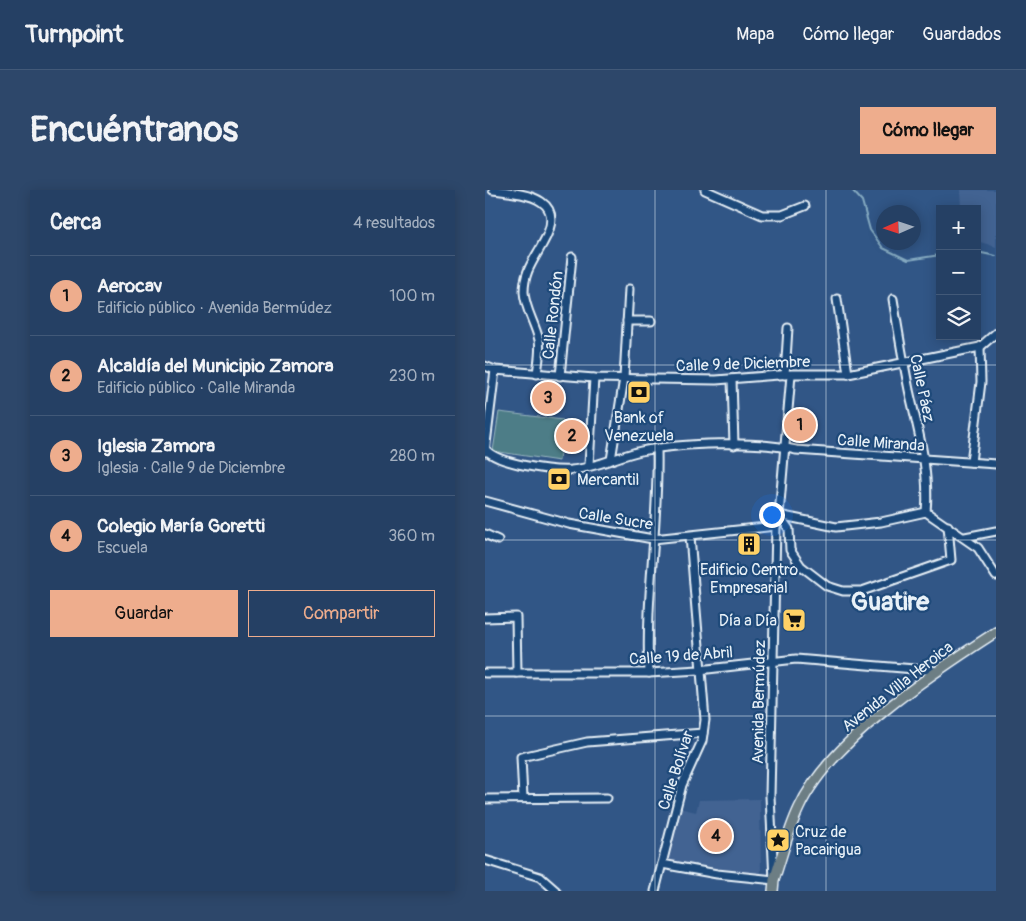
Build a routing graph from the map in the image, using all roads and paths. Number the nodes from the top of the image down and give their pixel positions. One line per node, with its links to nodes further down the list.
1 (493, 190): 16 (street)
2 (705, 190): 3 (street)
3 (805, 206)
4 (571, 257): 19 (street, Calle Rondón)
5 (629, 288): 8 (street)
6 (837, 299): 17 (street)
7 (893, 299): 13 (street, Calle Páez)
8 (627, 321): 9 (street); 21 (street)
9 (651, 321)
10 (788, 328): 18 (street, Avenida Bermúdez)
11 (996, 332): 12 (street)
12 (979, 347): 13 (street, Calle 9 de Diciembre); 29 (street)
13 (903, 362): 17 (street, Calle 9 de Diciembre); 27 (street, Calle Páez)
14 (485, 366): 15 (street, Calle 9 de Diciembre)
15 (495, 370): 16 (street, Calle 9 de Diciembre); 26 (street)
16 (537, 374): 19 (street, Calle 9 de Diciembre)
17 (848, 374): 18 (street, Calle 9 de Diciembre)
18 (788, 375): 22 (street, Calle 9 de Diciembre); 24 (street, Avenida Bermúdez)
19 (560, 376): 20 (street, Calle 9 de Diciembre)
20 (594, 378): 21 (street, Calle 9 de Diciembre); 31 (street)
21 (623, 378): 22 (street, Calle 9 de Diciembre); 28 (street)
22 (731, 378): 23 (street)
23 (734, 445): 24 (street, Calle Miranda); 25 (street, Calle Miranda)
24 (785, 447): 27 (street, Calle Miranda); 34 (street, Avenida Bermúdez)
25 (657, 449): 28 (street, Calle Miranda); 41 (street)
26 (485, 450): 31 (street, Calle Miranda)
27 (924, 458): 29 (street, Calle Miranda); 33 (street, Calle Páez)
28 (611, 460): 31 (street, Calle Miranda)
29 (971, 462): 30 (street, Calle Miranda)
30 (996, 464)
31 (589, 465)
32 (485, 501): 41 (street, Calle Sucre)
33 (926, 512): 34 (street); 36 (street)
34 (779, 515): 35 (street, Avenida Bermúdez); 36 (street)
35 (776, 526): 39 (street, Calle Sucre); 47 (street, Avenida Bermúdez)
36 (948, 526): 40 (street)
37 (996, 531): 40 (street)
38 (485, 534): 42 (street)
39 (689, 536): 41 (street, Calle Sucre); 48 (street, Calle Bolívar)
40 (965, 537): 43 (street)
41 (653, 539): 52 (street)
42 (498, 540)
43 (992, 563): 44 (street)
44 (996, 576)
45 (485, 618): 51 (street)
46 (996, 632): 49 (main road, Avenida Villa Heroica)
47 (772, 661): 48 (street, Calle 19 de Abril); 49 (street, Calle 19 de Abril); 59 (street, Avenida Bermúdez)
48 (699, 670): 52 (street, Calle 19 de Abril); 53 (street, Calle Bolívar)
49 (938, 671): 59 (main road, Avenida Villa Heroica)
50 (485, 673): 51 (street, Calle 19 de Abril)
51 (517, 673): 52 (street, Calle 19 de Abril)
52 (649, 673)
53 (703, 733): 54 (street); 58 (street, Calle Bolívar)
54 (523, 798): 55 (street); 56 (street)
55 (607, 798)
56 (485, 799)
57 (485, 860): 60 (street)
58 (661, 867): 59 (street); 61 (street, Calle Bolívar)
59 (774, 880): 62 (main road, Avenida Villa Heroica)
60 (556, 891)
61 (655, 891)
62 (773, 891)

